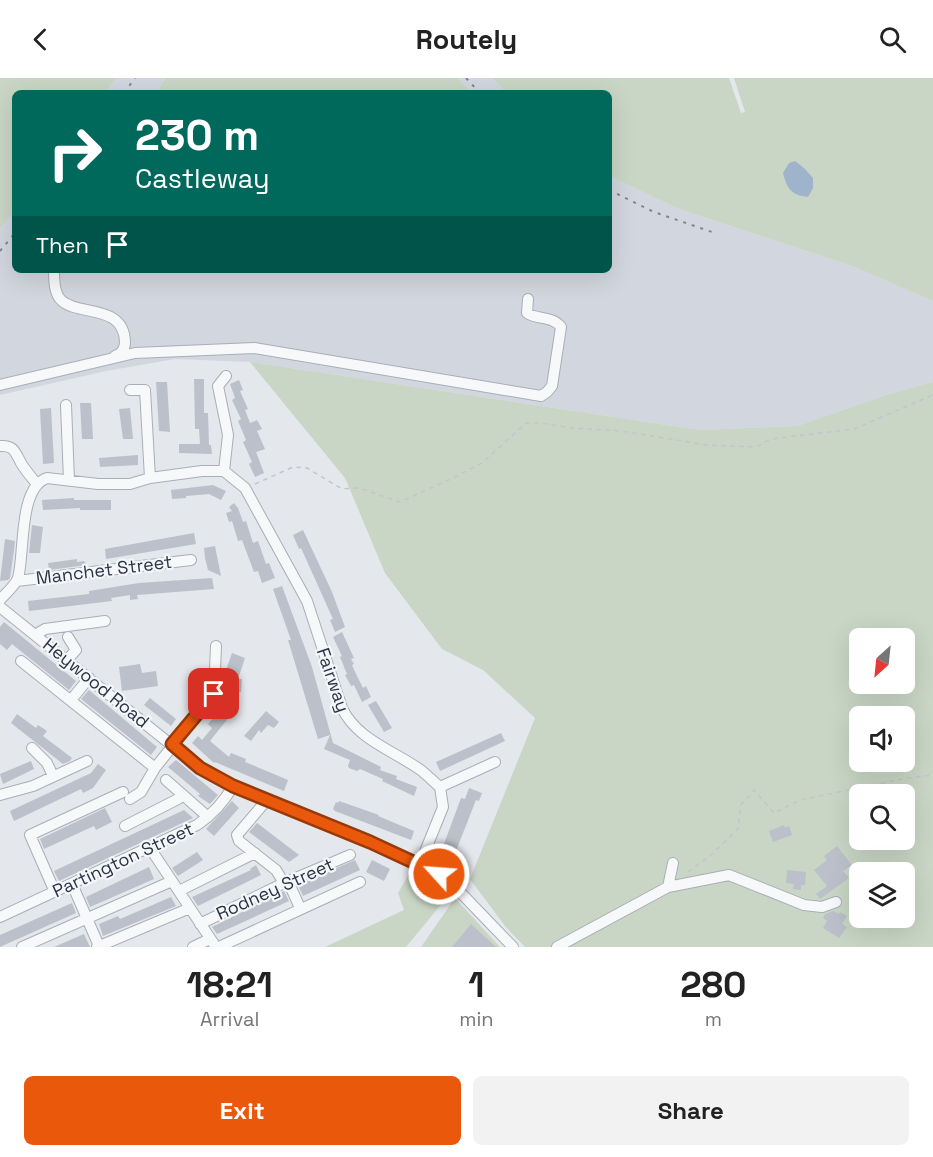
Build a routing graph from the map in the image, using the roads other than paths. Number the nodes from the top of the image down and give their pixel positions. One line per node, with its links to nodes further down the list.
1 (54, 273): 3 (street)
2 (528, 299): 3 (street)
3 (112, 358): 5 (street)
4 (226, 376): 9 (street)
5 (0, 385)
6 (130, 390): 10 (street)
7 (66, 405): 11 (street)
8 (0, 446): 12 (street)
9 (224, 471): 10 (street); 33 (street, Fairway)
10 (150, 478): 11 (street)
11 (69, 480): 12 (street)
12 (42, 481): 14 (street)
13 (191, 560): 14 (street, Manchet Street)
14 (17, 580): 15 (street)
15 (0, 600)
16 (3, 613): 18 (street, Heywood Road)
17 (105, 621): 18 (street)
18 (35, 635): 21 (street, Heywood Road)
19 (68, 637): 21 (street)
20 (216, 646): 25 (street)
21 (67, 660): 23 (street, Heywood Road)
22 (21, 661): 24 (street)
23 (89, 678): 24 (street); 25 (street, Heywood Road)
24 (71, 700): 29 (street)
25 (172, 744): 29 (street); 32 (street, Heywood Road)
26 (32, 748): 30 (street)
27 (87, 761): 30 (street)
28 (495, 762): 33 (street)
29 (155, 768): 49 (street)
30 (53, 776): 34 (street)
31 (166, 780): 35 (street)
32 (233, 786): 36 (street, Heywood Road); 37 (street, Partington Street)
33 (440, 787): 43 (street)
34 (0, 795)
35 (183, 795): 37 (street); 38 (street)
36 (266, 801): 40 (street); 43 (street, Heywood Road)
37 (208, 818): 39 (street, Partington Street)
38 (125, 826)
39 (150, 848): 46 (street, Partington Street); 47 (street, Rodney Street)
40 (255, 854): 44 (street); 47 (street)
41 (350, 855): 44 (street, Rodney Street)
42 (673, 863): 48 (street)
43 (420, 864): 60 (street, Heywood Road)
44 (286, 882): 52 (street); 55 (street, Rodney Street)
45 (360, 882): 52 (street)
46 (72, 884): 49 (street, Partington Street); 54 (street)
47 (176, 886): 51 (street, Rodney Street); 54 (street)
48 (668, 887): 50 (street); 61 (street)
49 (55, 892): 53 (street, Partington Street)
50 (836, 902)
51 (190, 908): 55 (street, Rodney Street); 57 (street)
52 (300, 908): 56 (street)
53 (0, 916)
54 (87, 919): 57 (street); 58 (street)
55 (200, 924): 56 (street, Rodney Street)
56 (215, 944): 59 (street)
57 (102, 946)
58 (22, 947)
59 (193, 947)
60 (513, 947)
61 (556, 947)

